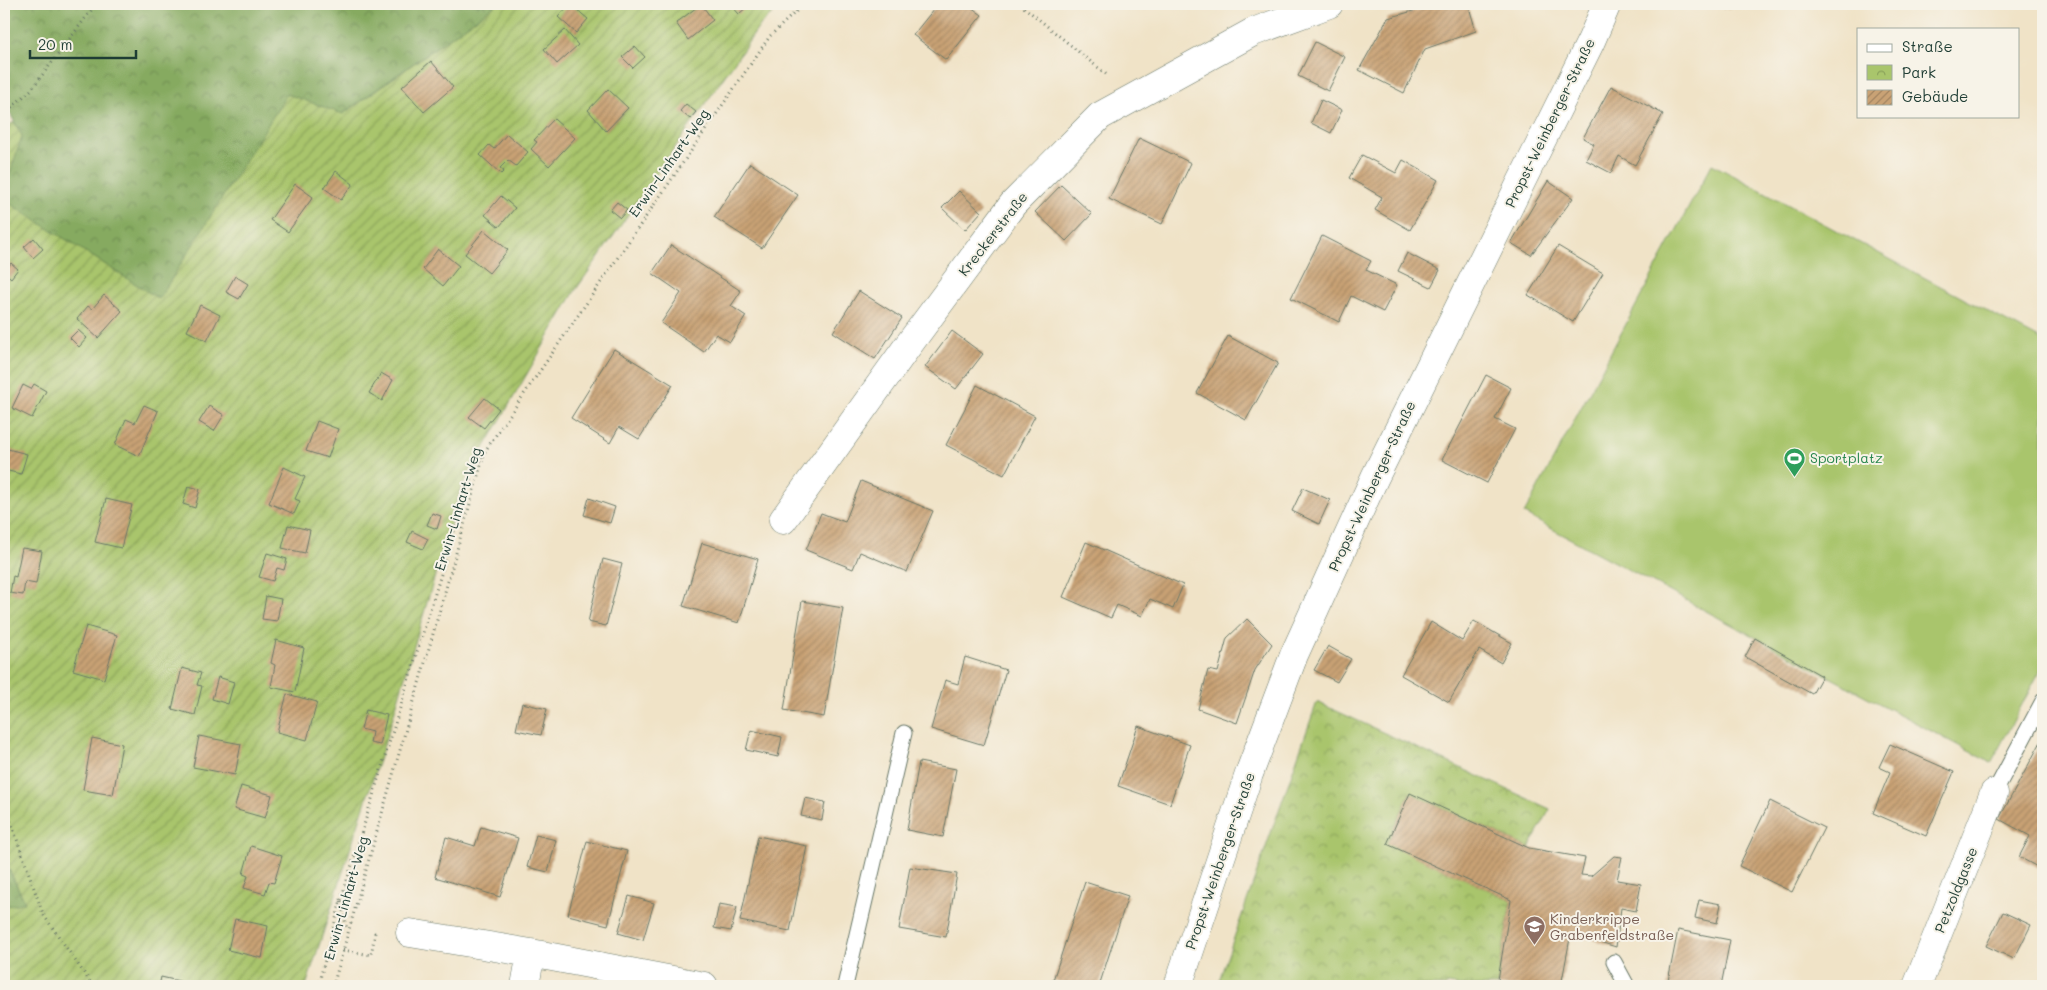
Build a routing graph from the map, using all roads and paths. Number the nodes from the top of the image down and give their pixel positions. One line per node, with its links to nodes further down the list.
1 (96, 4): 7 (path)
2 (804, 4): 8 (path, Erwin-Linhart-Weg)
3 (1020, 4): 6 (path)
4 (1329, 4): 6 (street, Kreckerstraße)
5 (1607, 4): 27 (street, Propst-Weinberger-Straße)
6 (1134, 97): 9 (street, Kreckerstraße)
7 (4, 114)
8 (485, 451): 14 (path); 15 (path, Erwin-Linhart-Weg)
9 (783, 520)
10 (2043, 701): 12 (lane)
11 (904, 733): 26 (lane)
12 (1994, 793): 29 (street, Petzoldgasse)
13 (4, 802): 21 (path)
14 (341, 900): 15 (path); 22 (path)
15 (348, 932): 17 (path, Erwin-Linhart-Weg)
16 (410, 933): 18 (street)
17 (343, 950): 19 (path); 23 (path, Erwin-Linhart-Weg)
18 (531, 953): 24 (street); 25 (street)
19 (371, 955)
20 (1614, 962): 28 (lane)
21 (93, 986)
22 (318, 986)
23 (333, 986)
24 (525, 986)
25 (704, 986)
26 (845, 986)
27 (1178, 986)
28 (1627, 986)
29 (1917, 986)

